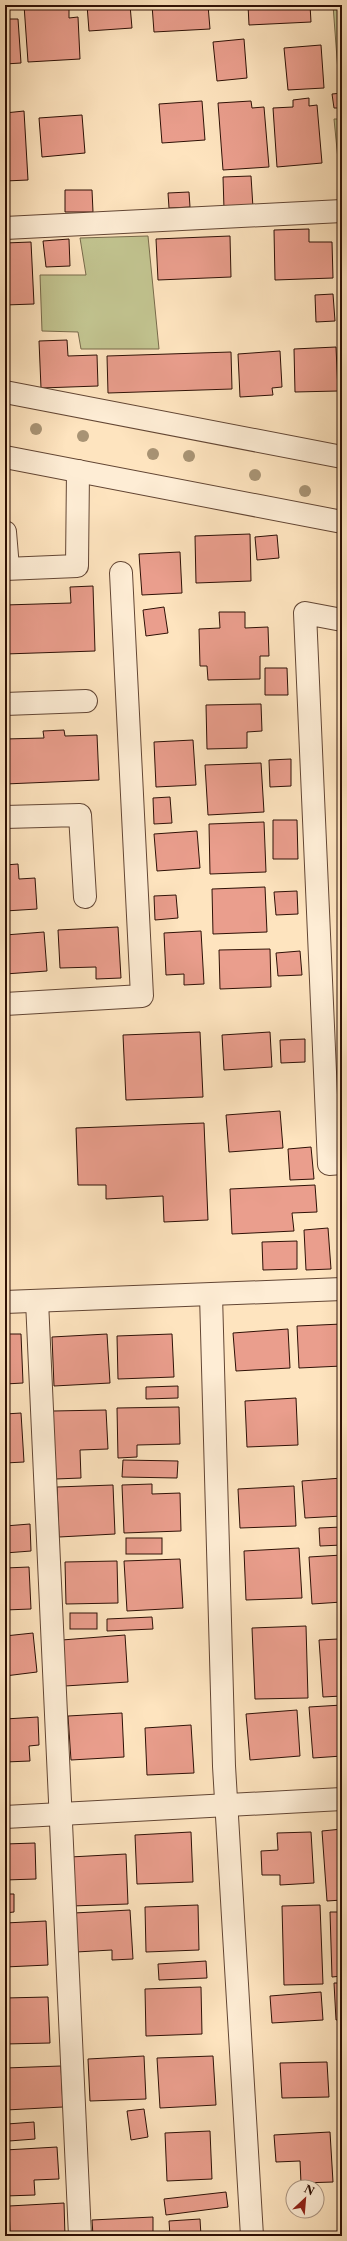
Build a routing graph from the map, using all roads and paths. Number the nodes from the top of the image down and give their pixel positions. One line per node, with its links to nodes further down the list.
1 (342, 211): 2 (street)
2 (5, 228)
3 (5, 392): 4 (street)
4 (342, 456)
5 (5, 457): 6 (street)
6 (78, 471): 7 (street); 9 (street)
7 (342, 522)
8 (5, 532): 9 (street)
9 (6, 569)
10 (121, 573): 16 (street)
11 (342, 620): 17 (street)
12 (86, 701): 13 (street)
13 (5, 704)
14 (5, 817): 15 (street)
15 (85, 896)
16 (5, 1004)
17 (342, 1163)
18 (342, 1289): 19 (street)
19 (211, 1295): 20 (street); 23 (street)
20 (37, 1301): 21 (street); 24 (street)
21 (5, 1302)
22 (342, 1799): 23 (street)
23 (227, 1805): 24 (street); 27 (street)
24 (60, 1815): 25 (street); 26 (street)
25 (5, 1816)
26 (80, 2236)
27 (252, 2236)

